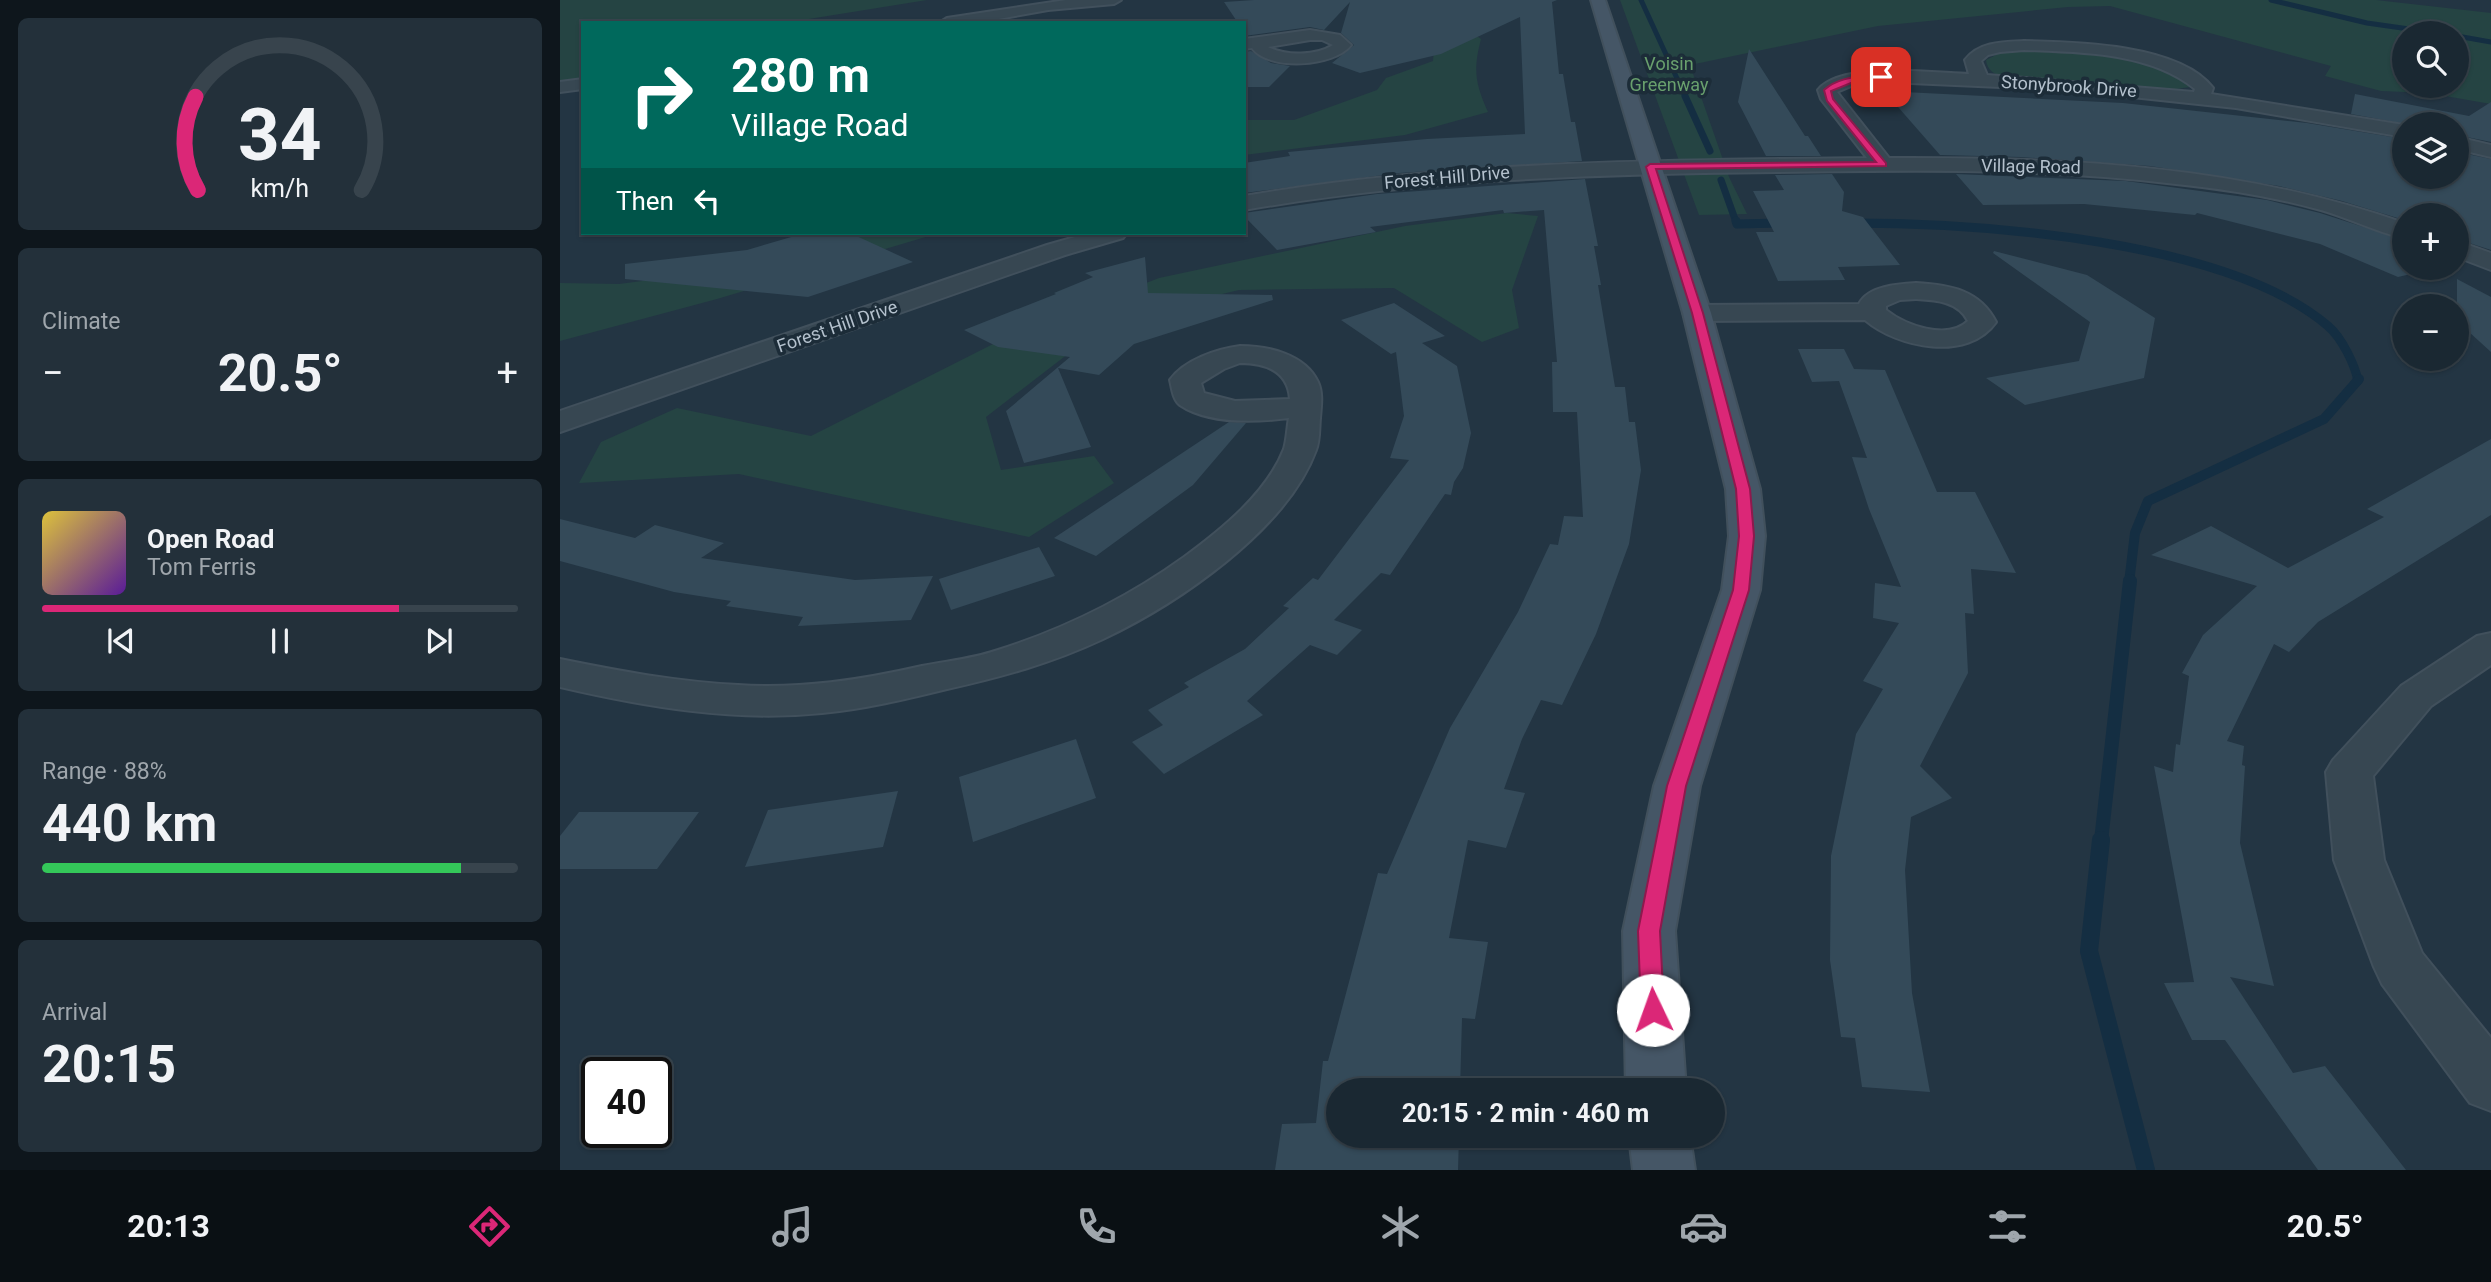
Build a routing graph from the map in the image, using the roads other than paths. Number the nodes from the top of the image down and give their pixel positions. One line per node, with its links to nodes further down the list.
1 (1114, 0): 3 (street)
2 (1598, 0): 14 (street)
3 (959, 21)
4 (1263, 43): 5 (street)
5 (1246, 44)
6 (1981, 80): 9 (street, Stonybrook Drive); 9 (street); 13 (street, Stonybrook Drive)
7 (581, 84): 8 (street)
8 (560, 88)
9 (2202, 96): 10 (street, Stonybrook Drive)
10 (2392, 129)
11 (2469, 145): 12 (street)
12 (2491, 150)
13 (1883, 164): 14 (street, Village Road); 16 (street, Village Road)
14 (1650, 167): 15 (street, Forest Hill Drive); 20 (street)
15 (1246, 203)
16 (2392, 227)
17 (1108, 235): 23 (street, Forest Hill Drive)
18 (2469, 253): 19 (street)
19 (2491, 262)
20 (1697, 313): 21 (street); 26 (street)
21 (1872, 313)
22 (1306, 405): 25 (street)
23 (560, 422)
24 (2491, 646): 27 (street)
25 (560, 673)
26 (1655, 1078)
27 (2491, 1083)
28 (1661, 1148): 29 (street)
29 (1664, 1170)

